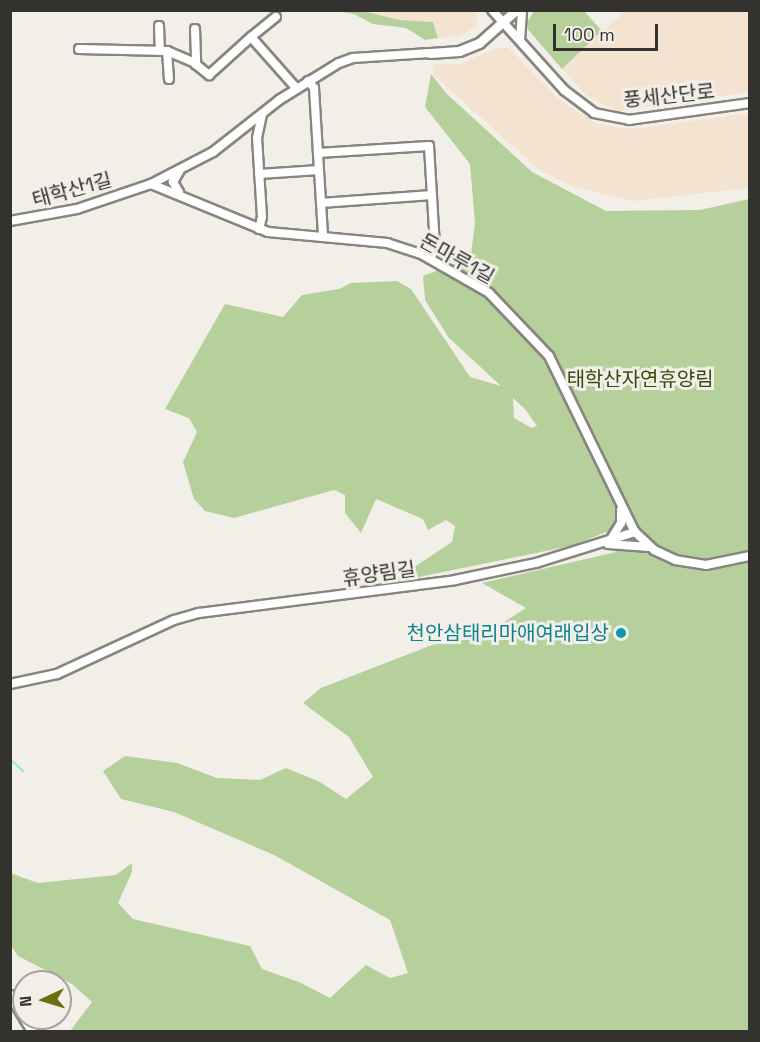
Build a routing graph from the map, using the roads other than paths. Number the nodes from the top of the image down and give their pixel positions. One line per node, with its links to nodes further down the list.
1 (492, 10): 5 (street, 풍세산단로)
2 (516, 10): 5 (street)
3 (522, 10): 9 (street)
4 (276, 17): 8 (street)
5 (502, 23): 9 (street, 풍세산단로); 12 (street)
6 (159, 26): 11 (street)
7 (195, 29): 13 (street)
8 (251, 37): 13 (street); 16 (street)
9 (520, 42): 17 (street, 풍세산단로)
10 (79, 49): 11 (street)
11 (163, 51): 13 (street); 14 (street)
12 (430, 53): 15 (street)
13 (196, 65)
14 (169, 79)
15 (308, 81): 16 (street); 21 (street)
16 (297, 89): 18 (street)
17 (750, 103)
18 (262, 115): 19 (street); 20 (street)
19 (238, 133): 20 (street); 22 (street)
20 (257, 138): 24 (street)
21 (318, 153): 23 (street); 26 (street)
22 (181, 169): 25 (street); 27 (street)
23 (319, 170): 24 (street); 28 (street)
24 (259, 174): 30 (street)
25 (151, 184): 27 (street, 돈마루1길); 29 (street, 태학산1길)
26 (432, 195): 28 (street); 32 (street)
27 (182, 196): 30 (street, 돈마루1길)
28 (321, 203): 31 (street)
29 (11, 221)
30 (259, 229): 31 (street, 돈마루1길)
31 (323, 236): 32 (street, 돈마루1길)
32 (430, 259): 33 (street, 돈마루1길)
33 (621, 508): 34 (street, 돈마루1길); 35 (street)
34 (635, 532): 35 (street, 휴양림길); 37 (street)
35 (606, 542): 36 (street, 휴양림길)
36 (594, 546): 37 (street); 39 (street, 휴양림길)
37 (652, 548): 38 (street)
38 (750, 556)
39 (10, 684)

